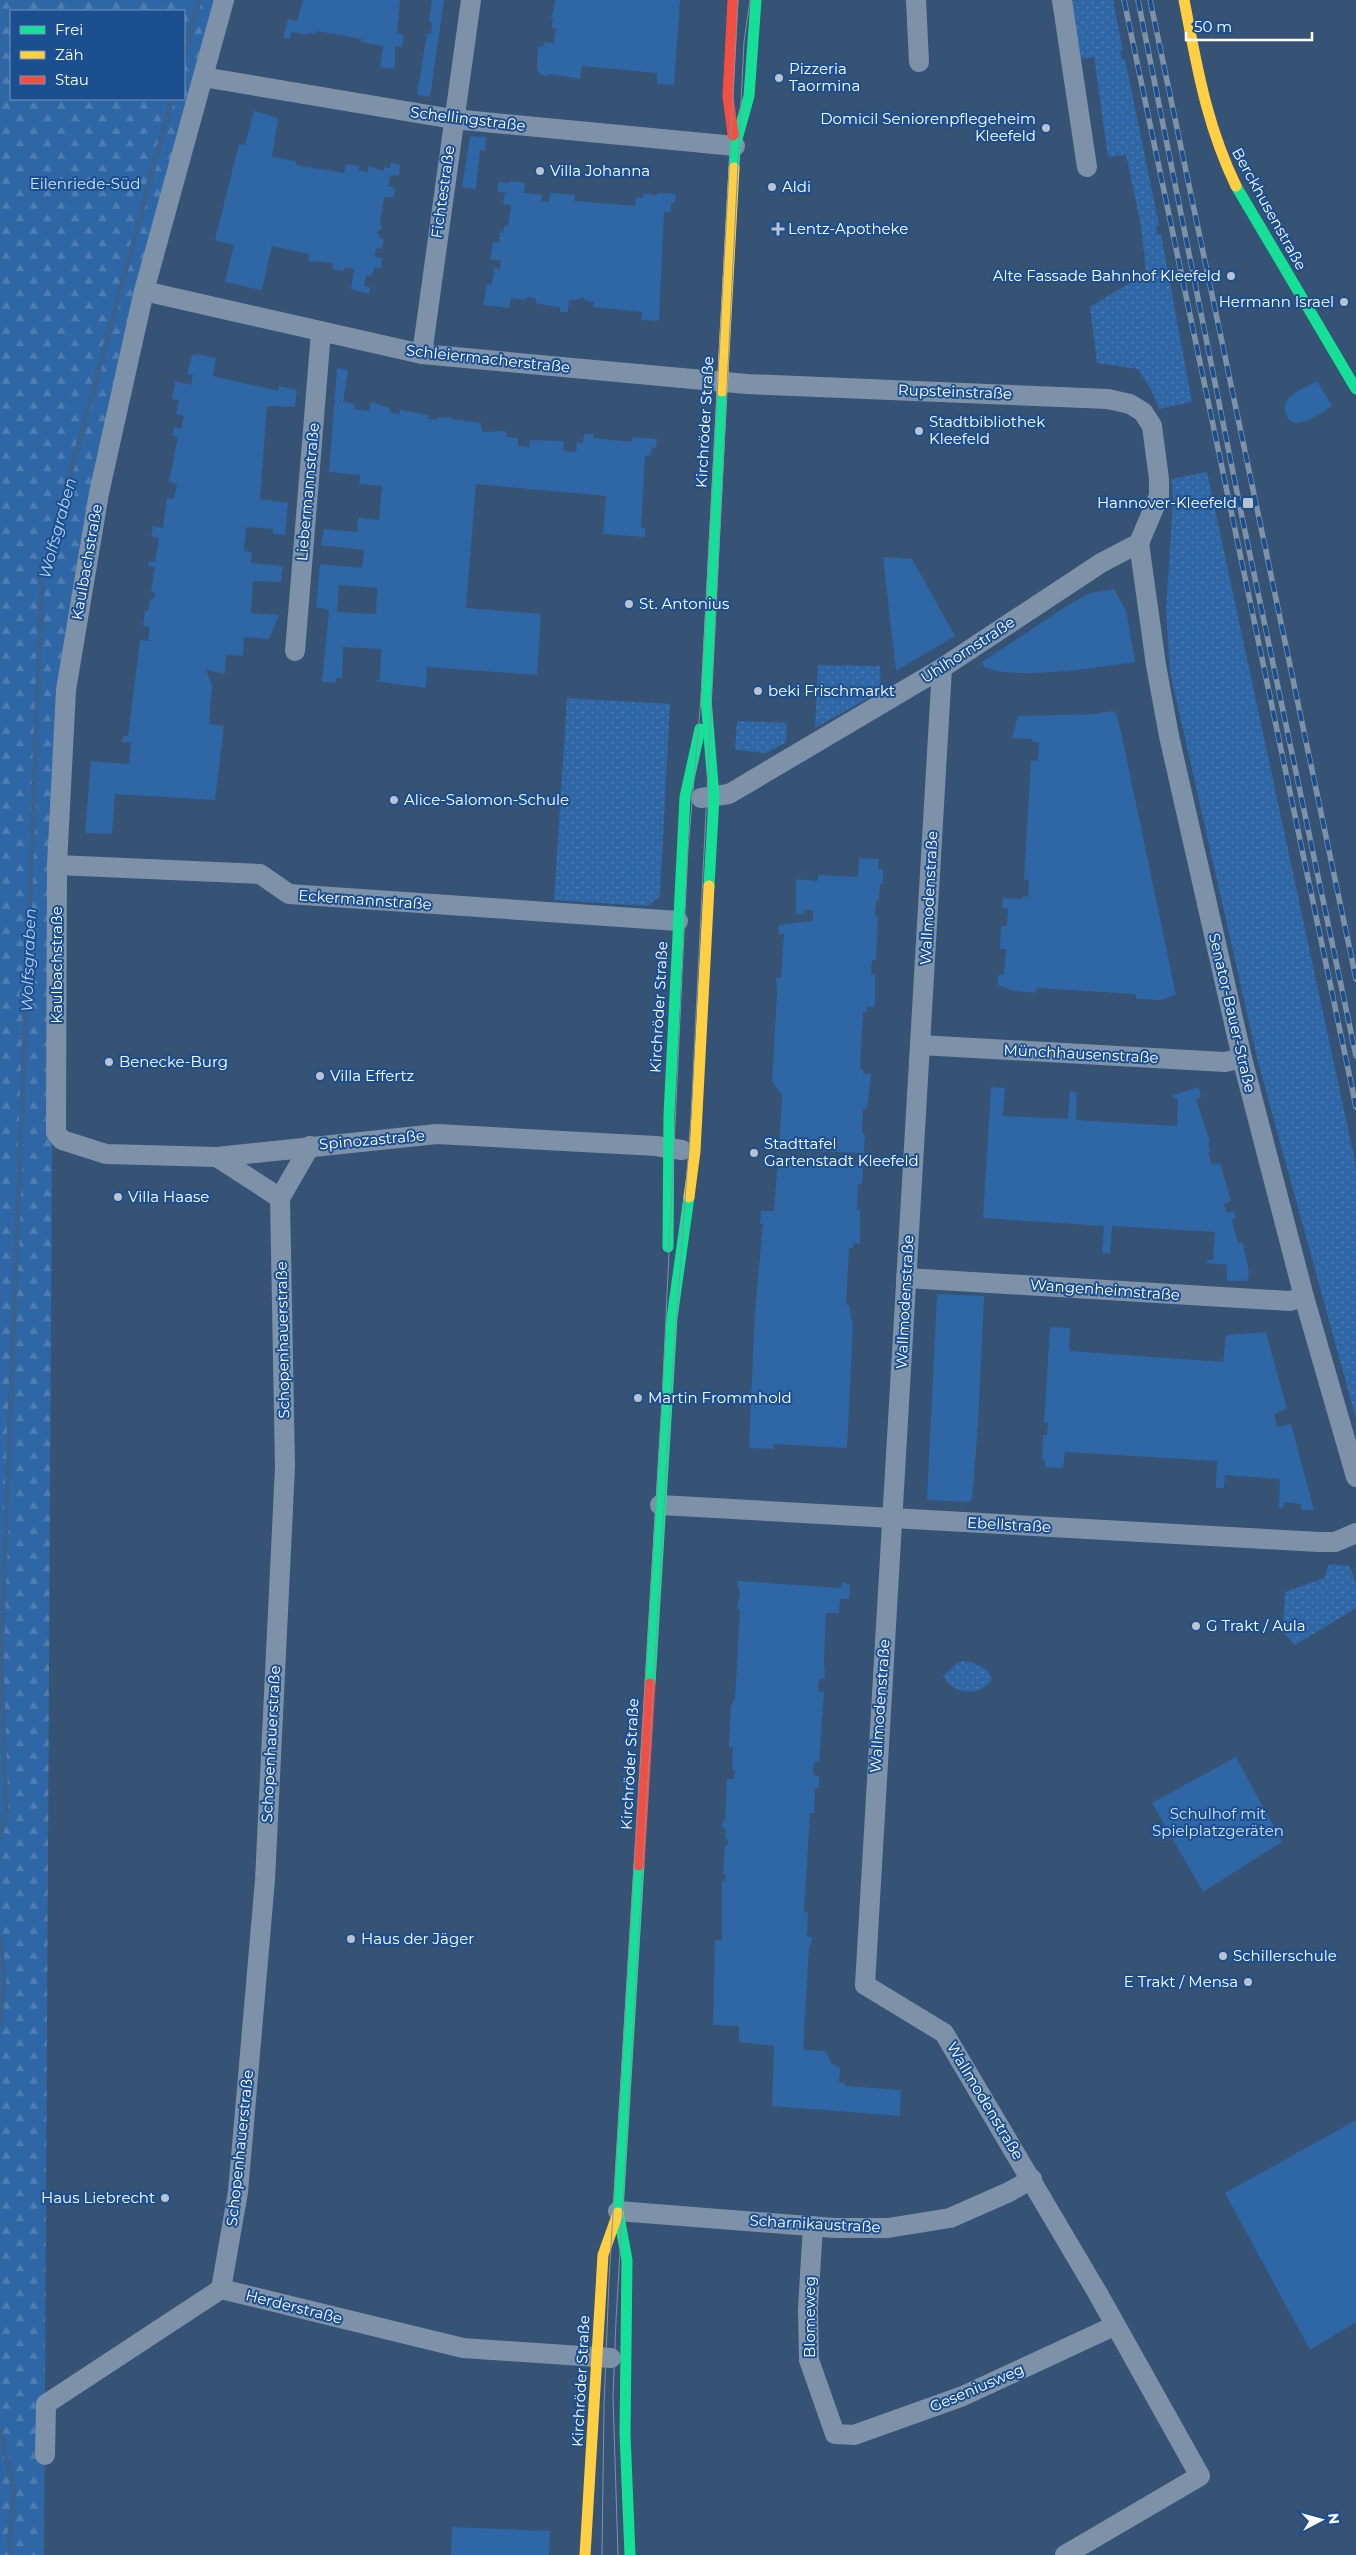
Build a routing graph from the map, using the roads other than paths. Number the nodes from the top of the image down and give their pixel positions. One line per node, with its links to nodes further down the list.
1 (224, 0): 9 (street, Kaulbachstraße)
2 (471, 0): 10 (street, Fichtestraße)
3 (733, 0): 11 (main road, Kirchröder Straße)
4 (756, 0): 11 (main road, Kirchröder Straße)
5 (916, 0): 8 (street)
6 (1062, 0): 12 (street)
7 (1184, 0): 18 (main road, Berckhusenstraße)
8 (919, 62)
9 (203, 78): 10 (street, Schellingstraße); 13 (street, Kaulbachstraße)
10 (453, 119): 11 (street, Schellingstraße); 15 (street, Fichtestraße)
11 (735, 146): 16 (main road, Kirchröder Straße)
12 (1087, 167)
13 (144, 291): 14 (street, Schleiermacherstraße); 25 (street, Kaulbachstraße)
14 (320, 332): 15 (street, Schleiermacherstraße); 20 (street, Liebermannstraße)
15 (422, 354): 16 (street, Schleiermacherstraße)
16 (722, 382): 17 (street, Schleiermacherstraße); 22 (main road, Kirchröder Straße)
17 (747, 384): 19 (street, Rupsteinstraße)
18 (1356, 390)
19 (1139, 543): 21 (street, Uhlhornstraße); 28 (street, Senator-Bauer-Straße)
20 (295, 651)
21 (942, 668): 24 (street, Uhlhornstraße); 27 (street, Wallmodenstraße)
22 (706, 699): 23 (main road, Kirchröder Straße); 24 (main road, Kirchröder Straße)
23 (685, 797): 24 (street, Uhlhornstraße); 26 (main road, Kirchröder Straße)
24 (714, 798): 37 (main road, Kirchröder Straße)
25 (57, 865): 26 (street, Eckermannstraße); 29 (street, Kaulbachstraße)
26 (678, 921): 31 (main road, Kirchröder Straße)
27 (920, 1045): 28 (street, Münchhausenstraße); 35 (street, Wallmodenstraße)
28 (1242, 1058): 36 (street, Senator-Bauer-Straße)
29 (58, 1138): 33 (street, Spinozastraße)
30 (310, 1146): 31 (street, Spinozastraße); 33 (street, Spinozastraße); 34 (street)
31 (668, 1148): 32 (street, Spinozastraße); 37 (main road, Kirchröder Straße)
32 (689, 1151)
33 (217, 1157): 34 (street)
34 (280, 1198): 45 (street, Schopenhauerstraße)
35 (906, 1278): 36 (street, Wangenheimstraße); 40 (street, Wallmodenstraße)
36 (1304, 1297): 38 (street, Senator-Bauer-Straße)
37 (672, 1318): 39 (main road, Kirchröder Straße)
38 (1356, 1477)
39 (660, 1505): 40 (street, Ebellstraße); 43 (main road, Kirchröder Straße)
40 (893, 1518): 41 (street, Ebellstraße); 42 (street, Wallmodenstraße)
41 (1356, 1533)
42 (1032, 2179): 44 (street, Scharnikaustraße); 46 (street, Wallmodenstraße)
43 (618, 2211): 44 (street, Scharnikaustraße); 47 (main road, Kirchröder Straße); 48 (main road, Kirchröder Straße)
44 (813, 2226): 49 (street, Blomeweg)
45 (221, 2289): 47 (street, Herderstraße); 50 (street)
46 (1114, 2326): 49 (street, Geseniusweg); 57 (street, Wallmodenstraße)
47 (597, 2358): 48 (street, Herderstraße); 53 (main road, Kirchröder Straße)
48 (625, 2359): 54 (main road, Kirchröder Straße)
49 (835, 2434)
50 (45, 2455)
51 (603, 2470): 53 (main road)
52 (616, 2471): 54 (main road)
53 (590, 2478): 55 (main road, Kirchröder Straße)
54 (627, 2484): 56 (main road, Kirchröder Straße)
55 (585, 2555)
56 (630, 2555)
57 (1065, 2555)

